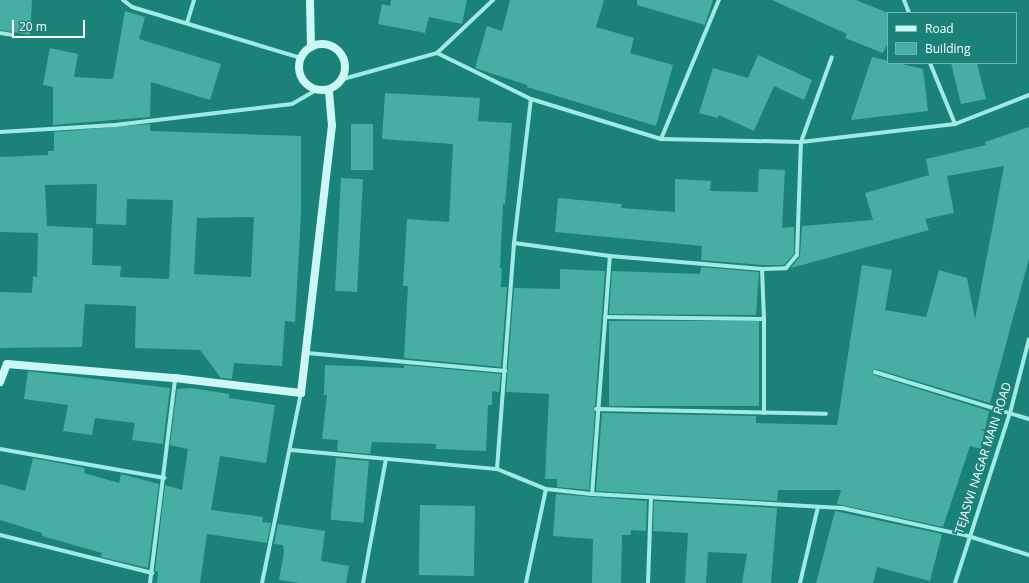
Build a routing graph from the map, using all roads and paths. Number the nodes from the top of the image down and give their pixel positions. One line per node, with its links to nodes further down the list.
1 (123, 0): 8 (street)
2 (194, 0): 8 (street)
3 (310, 0): 11 (street)
4 (493, 0): 12 (street)
5 (719, 0): 23 (street)
6 (904, 0): 7 (street)
7 (909, 12)
8 (187, 23): 14 (street)
9 (0, 33): 10 (street)
10 (12, 35)
11 (311, 46): 14 (street); 16 (street)
12 (437, 53): 16 (street); 20 (street)
13 (832, 57): 24 (street)
14 (301, 58): 17 (street)
15 (930, 64): 21 (street)
16 (343, 79): 18 (street)
17 (316, 90): 18 (street); 22 (street)
18 (329, 90): 31 (street)
19 (1029, 95): 21 (street)
20 (531, 99): 23 (street); 25 (street)
21 (955, 124): 24 (street)
22 (0, 132)
23 (661, 139): 24 (street)
24 (801, 142): 27 (street)
25 (514, 243): 26 (street); 32 (street)
26 (610, 256): 27 (street); 28 (street)
27 (762, 269): 29 (street)
28 (605, 317): 29 (street); 37 (street)
29 (764, 319): 38 (street)
30 (1029, 339): 39 (street, TEJASWI NAGAR MAIN ROAD)
31 (307, 352): 32 (street); 36 (street)
32 (505, 371): 45 (street)
33 (875, 372): 39 (street)
34 (175, 378): 35 (street); 36 (street); 46 (street)
35 (0, 382)
36 (301, 393): 43 (street)
37 (596, 409): 38 (street); 48 (street)
38 (764, 413): 40 (street)
39 (1010, 413): 41 (street); 52 (street, TEJASWI NAGAR MAIN ROAD)
40 (826, 414)
41 (1029, 419)
42 (0, 449): 46 (street)
43 (291, 450): 44 (street); 56 (street)
44 (386, 459): 45 (street); 57 (street)
45 (497, 469): 47 (street)
46 (164, 478): 54 (street)
47 (546, 489): 48 (street); 58 (street)
48 (592, 494): 49 (street)
49 (651, 498): 50 (street); 59 (street)
50 (818, 507): 52 (street); 60 (street)
51 (0, 535): 54 (street)
52 (968, 536): 53 (street); 61 (street, TEJASWI NAGAR MAIN ROAD)
53 (1029, 555)
54 (152, 573): 55 (street)
55 (150, 583)
56 (262, 583)
57 (364, 583)
58 (526, 583)
59 (648, 583)
60 (800, 583)
61 (955, 583)

